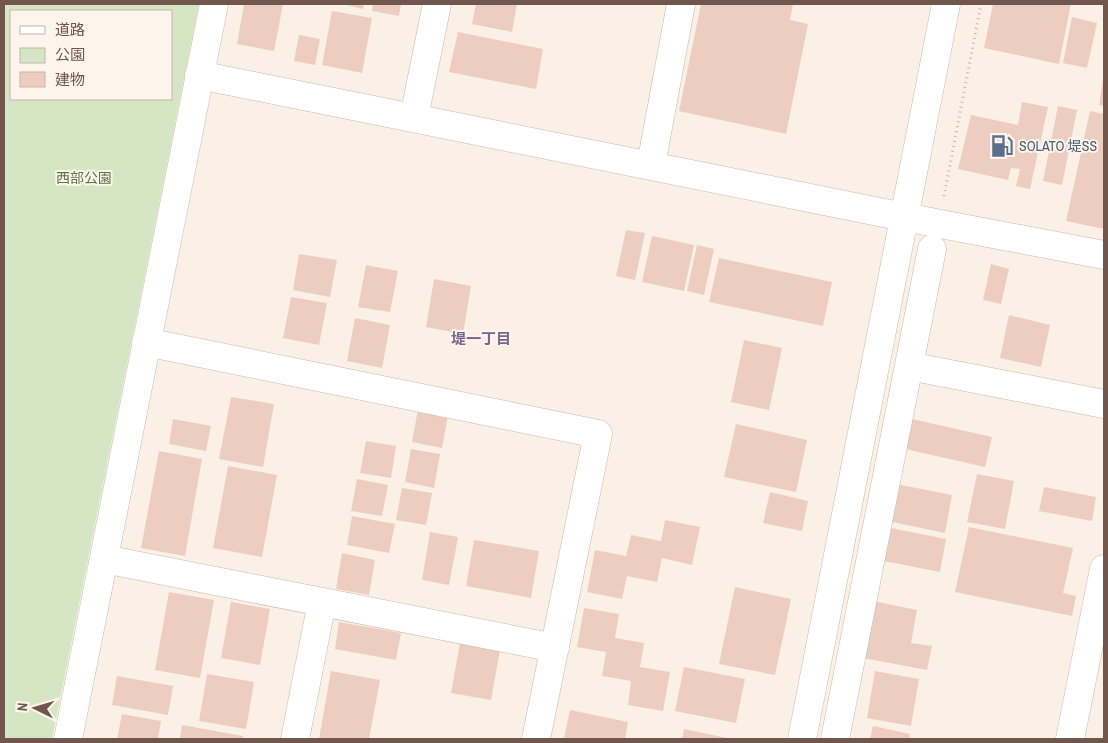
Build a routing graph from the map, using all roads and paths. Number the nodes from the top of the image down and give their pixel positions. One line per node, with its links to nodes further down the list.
1 (214, 4): 6 (street)
2 (437, 4): 7 (street)
3 (681, 4): 8 (street)
4 (946, 4): 10 (street)
5 (981, 4): 9 (path)
6 (199, 75): 7 (street); 13 (street)
7 (414, 117): 8 (street)
8 (651, 165): 10 (street)
9 (944, 196)
10 (904, 217): 12 (street); 24 (street)
11 (932, 249): 14 (street)
12 (1104, 255)
13 (146, 342): 17 (street); 20 (street)
14 (911, 358): 15 (street); 16 (street); 25 (street)
15 (1104, 387)
16 (1104, 404)
17 (104, 559): 19 (street); 21 (street)
18 (1104, 569): 26 (street)
19 (322, 602): 20 (street); 22 (street)
20 (555, 648): 23 (street)
21 (68, 739)
22 (295, 739)
23 (536, 739)
24 (802, 739)
25 (835, 739)
26 (1070, 739)

